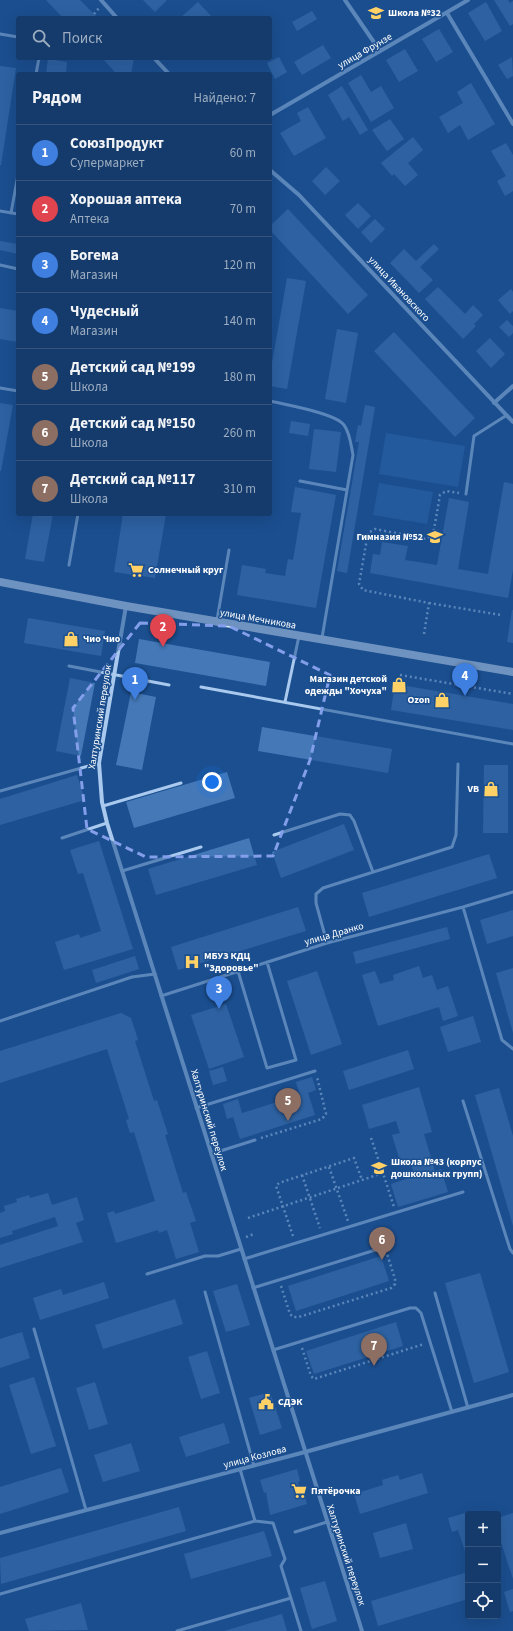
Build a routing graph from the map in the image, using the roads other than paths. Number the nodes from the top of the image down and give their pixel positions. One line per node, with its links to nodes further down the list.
1 (101, 0): 5 (street)
2 (345, 0): 8 (street)
3 (468, 0): 4 (street, улица Фрунзе)
4 (446, 13): 8 (street, улица Фрунзе); 14 (street)
5 (115, 16)
6 (0, 34): 7 (lane)
7 (16, 37)
8 (380, 51): 13 (street, улица Фрунзе)
9 (39, 60): 11 (lane)
10 (156, 60): 12 (street)
11 (36, 72)
12 (167, 72)
13 (272, 114)
14 (513, 124)
15 (272, 172): 26 (street, улица Ивановского)
16 (16, 186): 18 (lane)
17 (0, 211): 18 (lane)
18 (11, 213): 19 (lane)
19 (16, 214)
20 (0, 265): 21 (lane)
21 (16, 268)
22 (513, 386): 26 (street)
23 (0, 388): 24 (lane)
24 (16, 391)
25 (272, 402): 30 (lane)
26 (494, 403): 27 (street, улица Ивановского)
27 (506, 415): 28 (street, улица Ивановского); 31 (lane)
28 (513, 422)
29 (300, 481): 30 (lane)
30 (347, 490): 39 (lane)
31 (466, 494)
32 (78, 516): 34 (lane)
33 (229, 550): 37 (lane)
34 (69, 565)
35 (0, 582): 36 (main road, улица Мечникова)
36 (126, 606): 37 (main road, улица Мечникова); 42 (street, Халтуринский переулок)
37 (216, 622): 38 (main road, улица Мечникова)
38 (299, 636): 39 (main road, улица Мечникова); 45 (lane)
39 (321, 640): 41 (main road, улица Мечникова)
40 (69, 666): 42 (lane)
41 (513, 672)
42 (114, 675): 43 (lane); 47 (street, Халтуринский переулок)
43 (169, 685)
44 (200, 687): 45 (lane)
45 (285, 702): 46 (lane)
46 (513, 744)
47 (99, 763): 50 (lane); 51 (street, Халтуринский переулок)
48 (458, 764): 57 (lane)
49 (181, 783): 51 (lane)
50 (0, 791)
51 (103, 806): 52 (street, Халтуринский переулок)
52 (107, 823): 54 (lane); 56 (street, Халтуринский переулок)
53 (274, 835): 57 (lane)
54 (62, 838)
55 (201, 847): 56 (lane)
56 (122, 871): 63 (street, Халтуринский переулок)
57 (373, 872): 60 (lane)
58 (513, 892): 59 (lane, улица Дранко)
59 (463, 907): 60 (lane, улица Дранко); 66 (lane)
60 (327, 943): 61 (lane, улица Дранко)
61 (267, 962): 62 (lane, улица Дранко); 62 (lane)
62 (238, 971): 64 (lane, улица Дранко)
63 (155, 974): 64 (street, Халтуринский переулок); 65 (lane)
64 (161, 996): 69 (street, Халтуринский переулок)
65 (0, 1021)
66 (513, 1049)
67 (315, 1071): 69 (lane)
68 (463, 1101): 75 (lane)
69 (196, 1108): 71 (street, Халтуринский переулок)
70 (255, 1140): 71 (lane)
71 (211, 1154): 74 (street, Халтуринский переулок)
72 (463, 1192): 76 (lane)
73 (385, 1247): 78 (lane)
74 (241, 1249): 76 (street, Халтуринский переулок); 77 (lane)
75 (513, 1253)
76 (244, 1259): 78 (street, Халтуринский переулок)
77 (147, 1274)
78 (253, 1288): 82 (street, Халтуринский переулок)
79 (205, 1292): 87 (lane)
80 (435, 1293): 84 (lane)
81 (34, 1329): 89 (lane)
82 (273, 1350): 85 (lane); 86 (street, Халтуринский переулок)
83 (513, 1395): 84 (street, улица Козлова)
84 (468, 1408): 85 (street, улица Козлова)
85 (452, 1412): 86 (street, улица Козлова)
86 (305, 1452): 87 (street, улица Козлова); 91 (street, Халтуринский переулок)
87 (254, 1466): 88 (street, улица Козлова)
88 (240, 1470): 89 (street, улица Козлова); 90 (lane)
89 (86, 1510): 93 (street, улица Козлова)
90 (255, 1521): 94 (lane); 95 (lane)
91 (327, 1522): 92 (lane); 98 (street, Халтуринский переулок)
92 (295, 1532)
93 (0, 1533)
94 (0, 1594)
95 (291, 1598): 96 (lane); 97 (lane)
96 (177, 1631)
97 (301, 1631)
98 (362, 1631)

